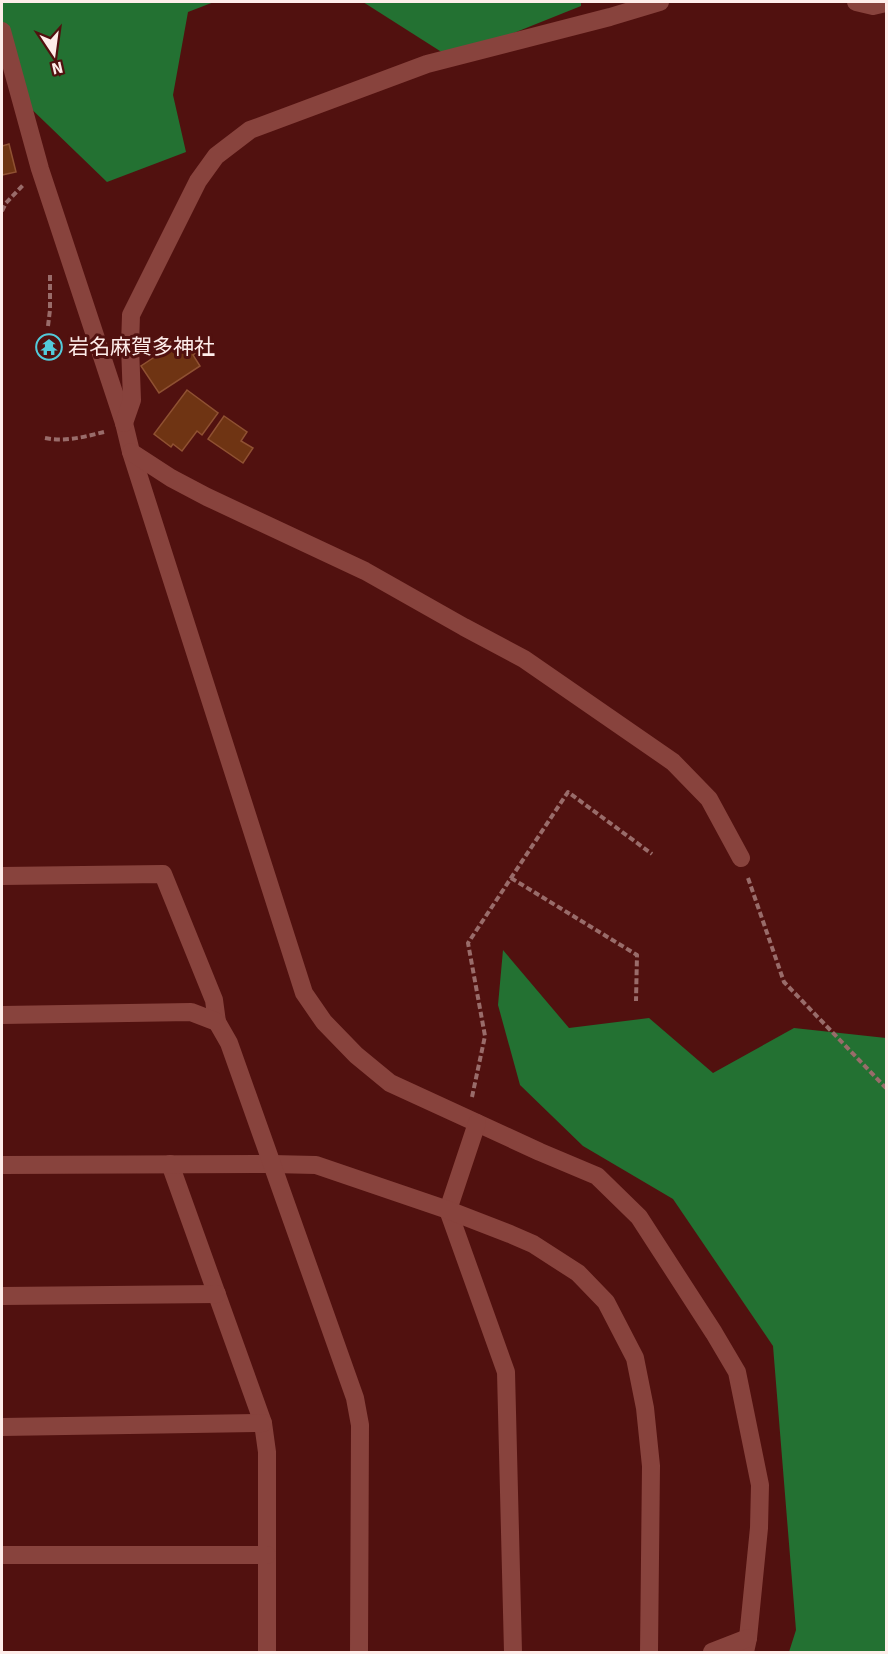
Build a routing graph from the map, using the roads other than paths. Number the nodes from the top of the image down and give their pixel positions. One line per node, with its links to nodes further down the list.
1 (660, 2): 5 (street)
2 (856, 2): 3 (street)
3 (886, 3)
4 (2, 31): 5 (street)
5 (124, 425): 6 (street)
6 (131, 452): 7 (street); 11 (street)
7 (741, 858)
8 (2, 876): 10 (street)
9 (2, 1015): 10 (street)
10 (217, 1022): 13 (street)
11 (472, 1121): 15 (street); 22 (street)
12 (170, 1164): 13 (street); 14 (street); 16 (street)
13 (272, 1164): 15 (street); 24 (street)
14 (2, 1165)
15 (448, 1210): 25 (street); 26 (street)
16 (217, 1294): 17 (street); 18 (street)
17 (2, 1296)
18 (263, 1423): 19 (street); 21 (street)
19 (2, 1427)
20 (2, 1555): 21 (street)
21 (267, 1555): 23 (street)
22 (747, 1645): 27 (street)
23 (267, 1653)
24 (359, 1653)
25 (513, 1653)
26 (649, 1653)
27 (712, 1653)

